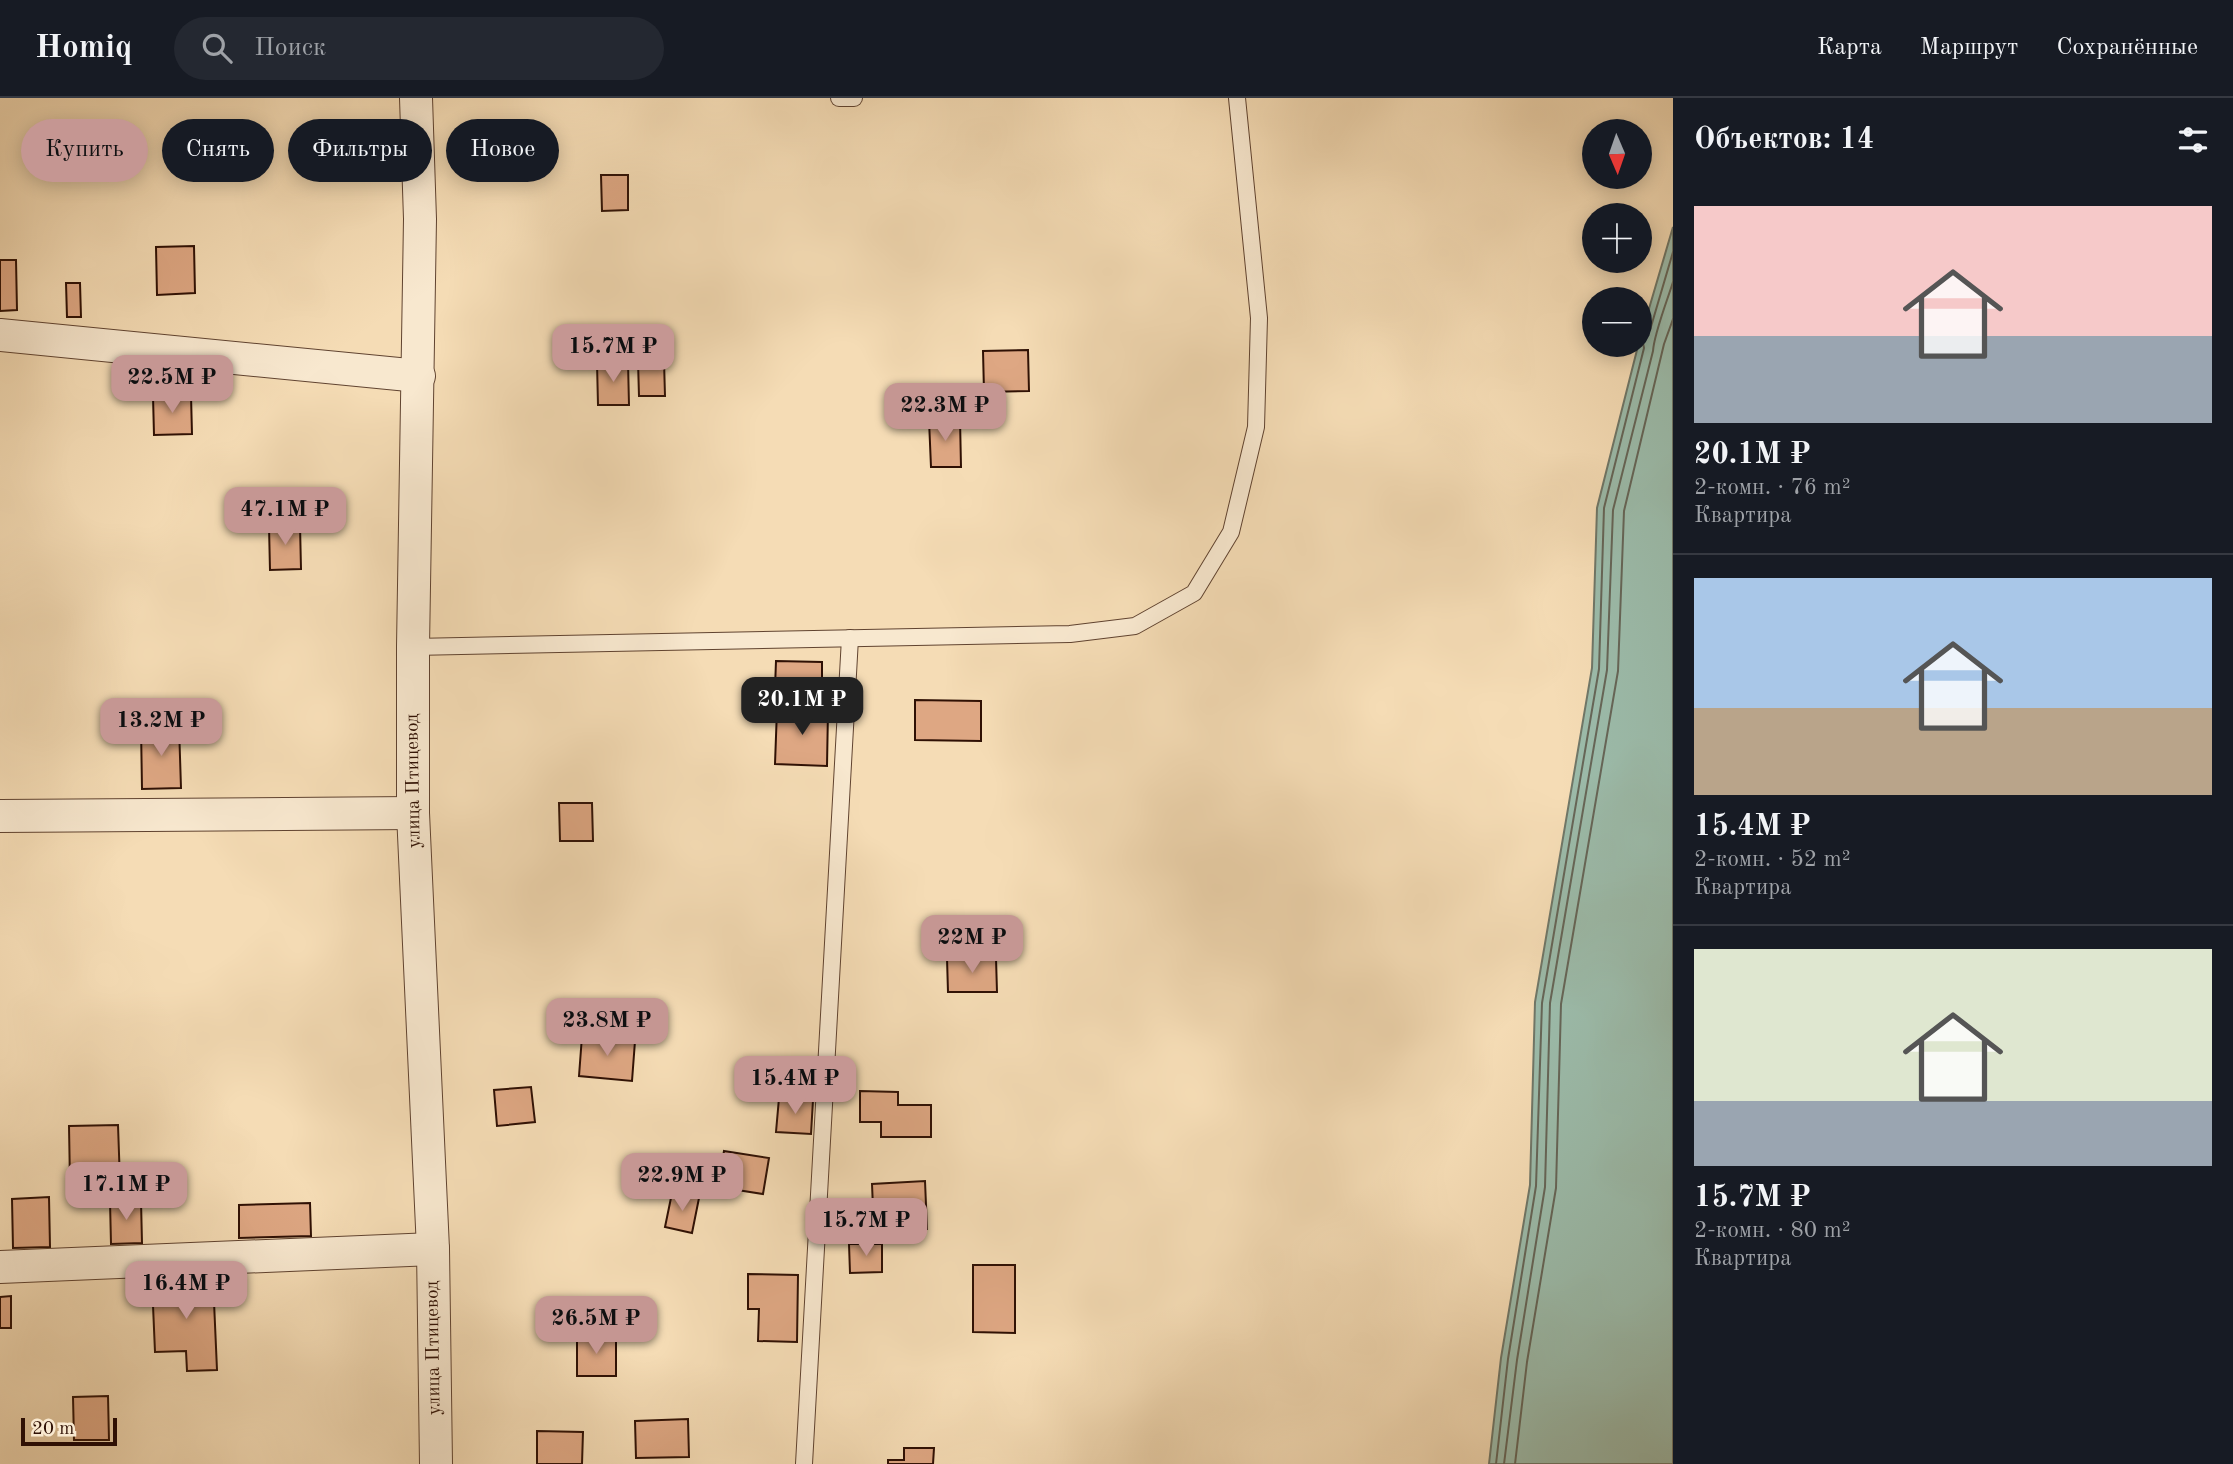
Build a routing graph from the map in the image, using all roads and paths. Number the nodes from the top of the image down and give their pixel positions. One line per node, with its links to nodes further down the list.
1 (416, 98): 6 (street, улица Птицевод)
2 (839, 98): 3 (lane)
3 (854, 98)
4 (1237, 98): 7 (lane)
5 (0, 335): 6 (street)
6 (419, 376): 8 (street, улица Птицевод)
7 (850, 638): 8 (lane); 14 (lane)
8 (413, 646): 9 (street, улица Птицевод)
9 (413, 813): 10 (street); 11 (street, улица Птицевод)
10 (0, 816)
11 (433, 1249): 12 (street); 13 (street, улица Птицевод)
12 (0, 1268)
13 (436, 1464)
14 (804, 1464)

